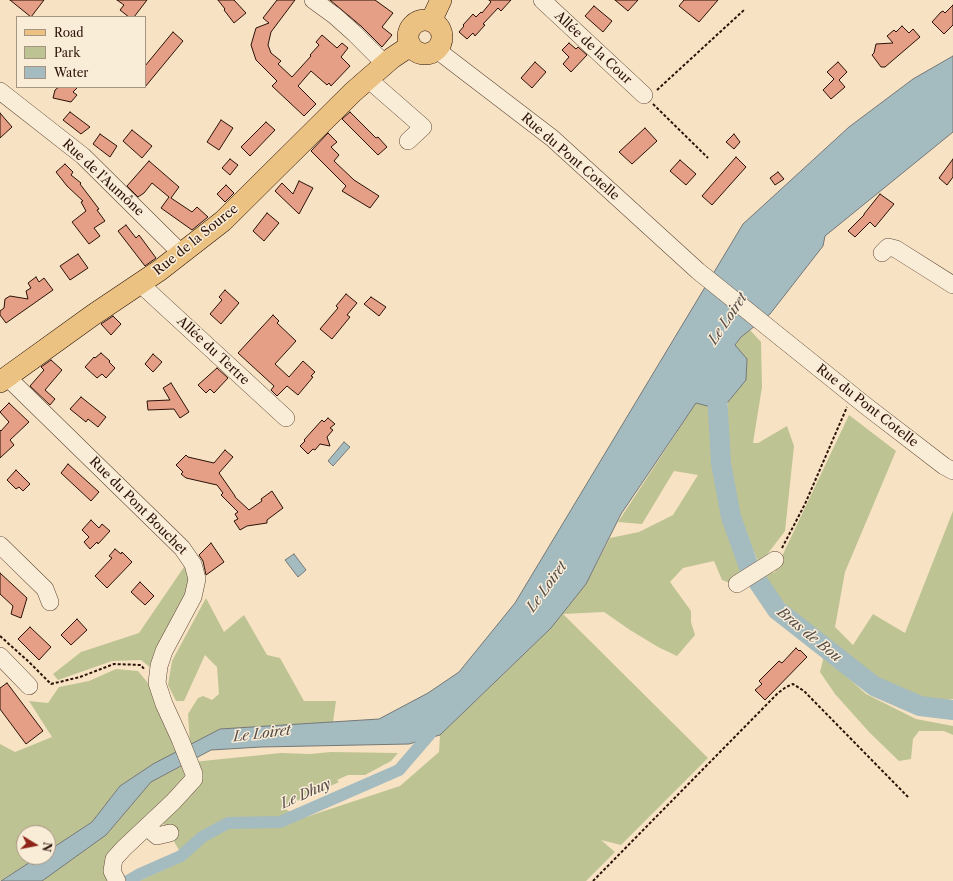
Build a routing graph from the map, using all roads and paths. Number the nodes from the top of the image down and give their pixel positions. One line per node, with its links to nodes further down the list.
1 (313, 0): 8 (street)
2 (442, 0): 5 (main road)
3 (542, 0): 11 (street, Allée de la Cour)
4 (744, 10): 11 (path)
5 (431, 21): 6 (main road); 7 (main road)
6 (410, 46): 7 (main road); 8 (main road, Rue de la Source)
7 (437, 50): 19 (street, Rue du Pont Cotelle)
8 (385, 64): 9 (main road, Rue de la Source)
9 (368, 79): 12 (street); 15 (main road, Rue de la Source)
10 (0, 91): 15 (street, Rue de l'Aumône)
11 (644, 95): 13 (path)
12 (408, 141)
13 (708, 158)
14 (882, 253): 17 (street)
15 (182, 254): 16 (main road, Rue de la Source)
16 (144, 281): 18 (main road, Rue de la Source); 20 (street, Allée du Tertre)
17 (953, 285)
18 (4, 379): 28 (street, Rue du Pont Bouchet)
19 (852, 395): 21 (street, Rue du Pont Cotelle); 23 (path)
20 (286, 418)
21 (953, 471)
22 (0, 546): 25 (street)
23 (775, 560): 24 (street)
24 (737, 584)
25 (50, 602)
26 (0, 636): 28 (path)
27 (0, 656): 29 (street)
28 (157, 683): 31 (street, Rue du Pont Bouchet)
29 (29, 686)
30 (909, 798): 34 (path)
31 (147, 827): 32 (street); 33 (street, Rue du Pont Bouchet)
32 (170, 833)
33 (116, 880)
34 (593, 881)

